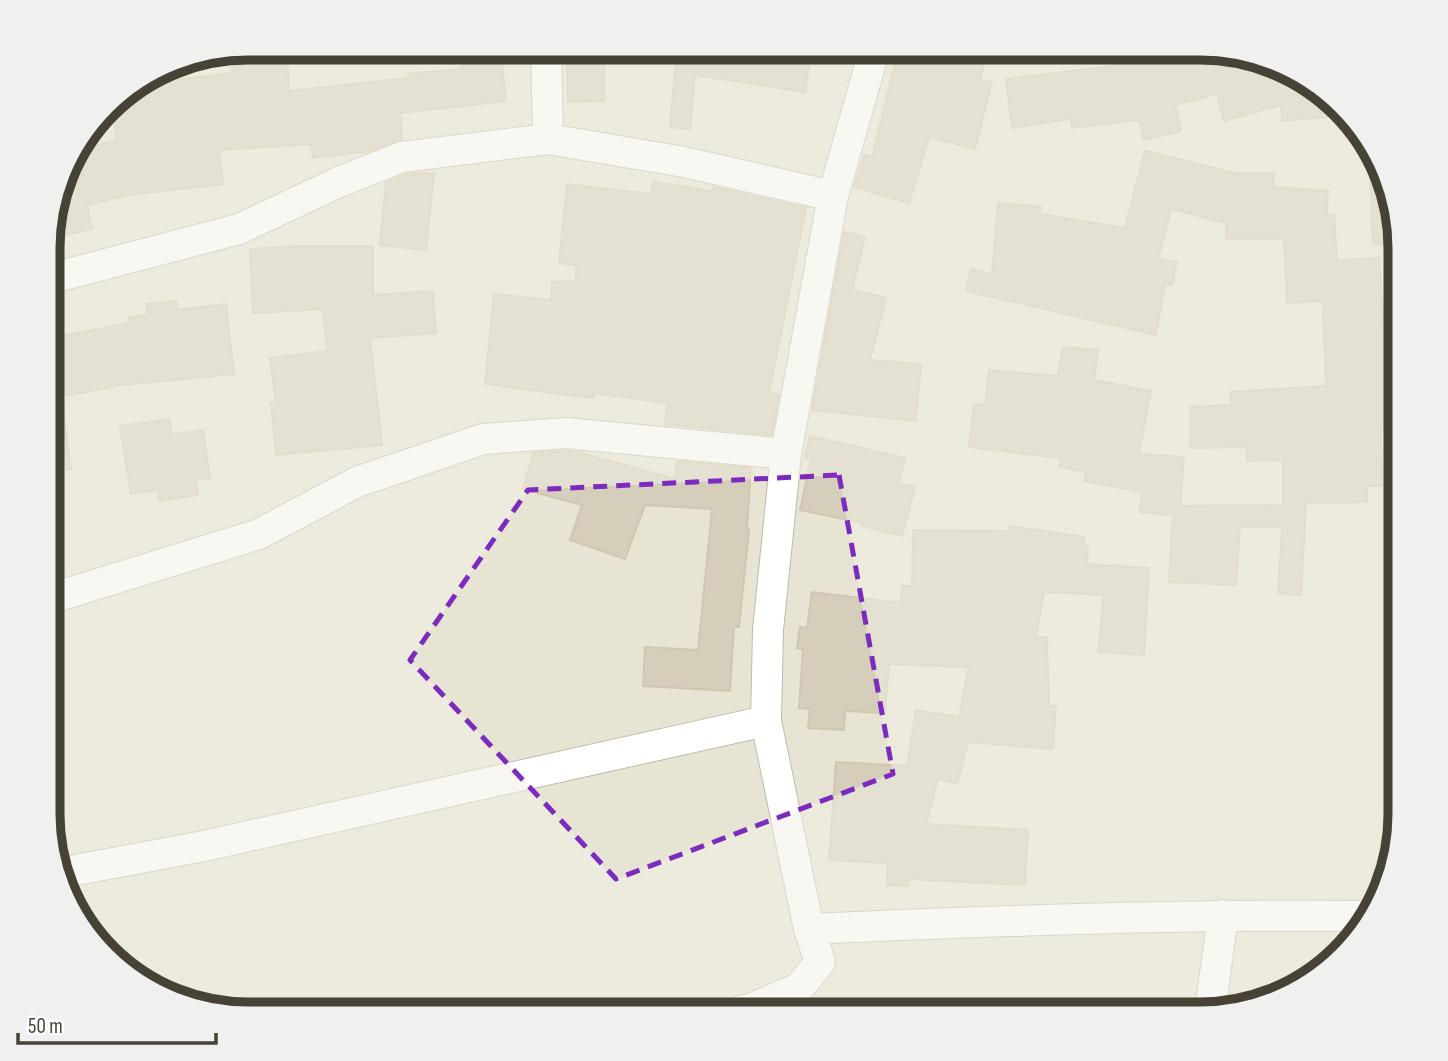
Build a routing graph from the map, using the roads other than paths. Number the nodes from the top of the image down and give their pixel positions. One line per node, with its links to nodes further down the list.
1 (546, 60): 3 (street)
2 (872, 60): 4 (street)
3 (548, 139): 4 (street); 5 (street)
4 (834, 196): 6 (street)
5 (60, 276)
6 (786, 454): 7 (street); 8 (street)
7 (60, 596)
8 (766, 721): 9 (street); 12 (street)
9 (69, 871)
10 (1223, 915): 11 (street); 12 (street); 13 (street)
11 (1357, 916)
12 (809, 929): 14 (street)
13 (1211, 1001)
14 (767, 1002)

